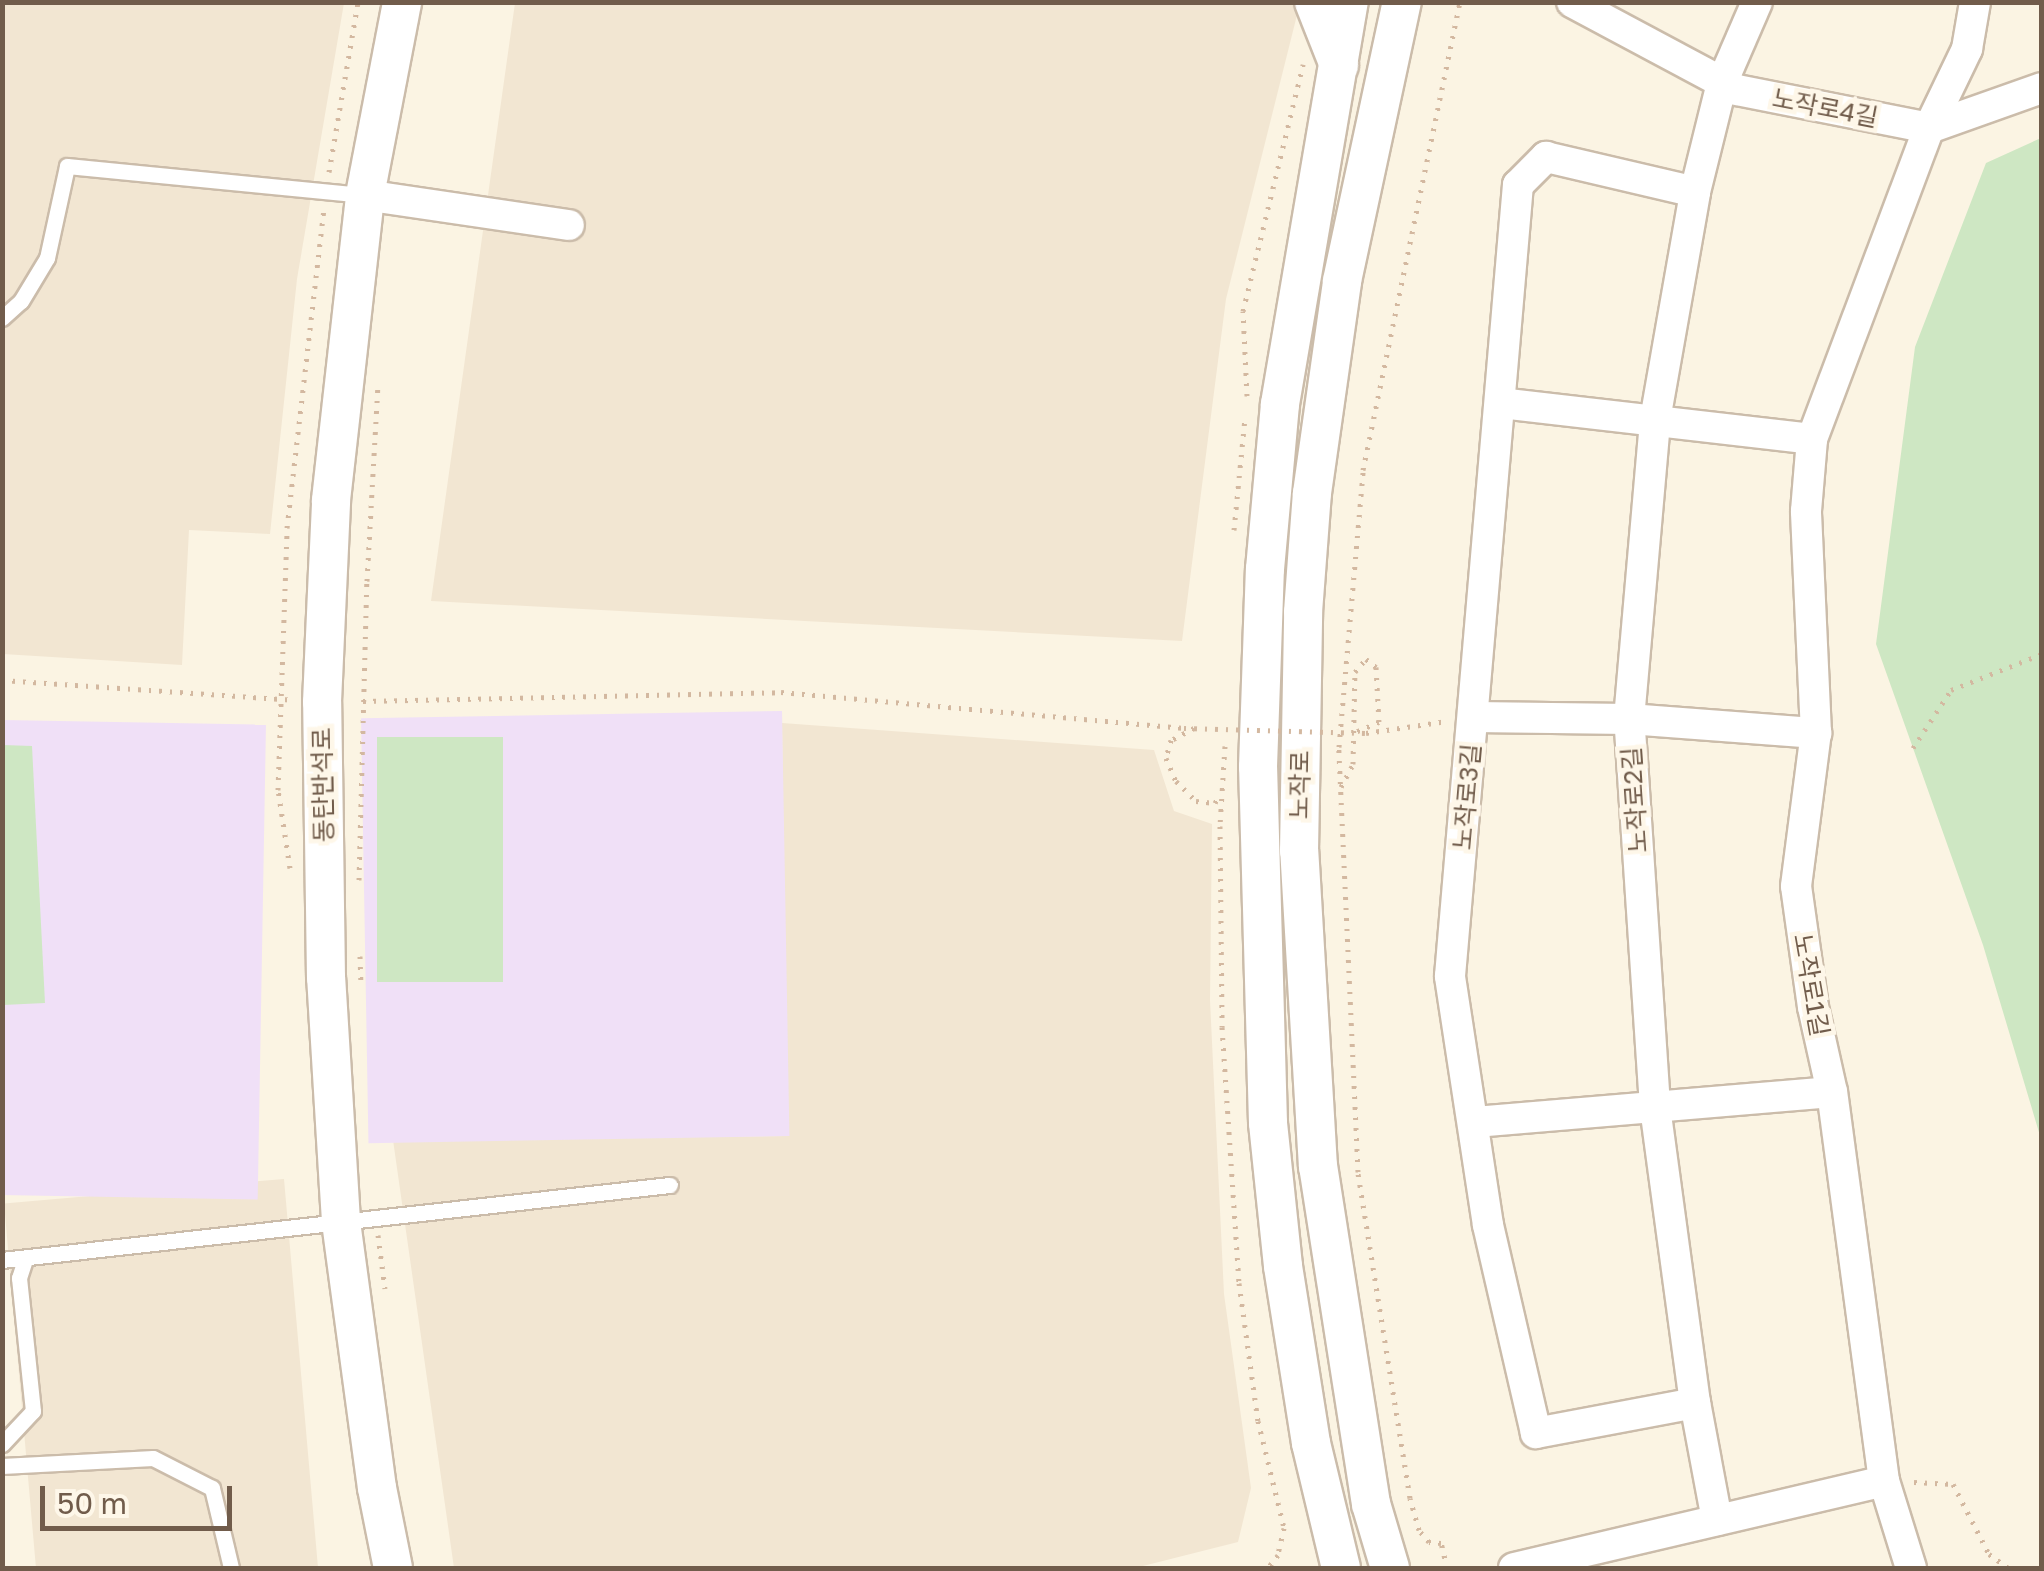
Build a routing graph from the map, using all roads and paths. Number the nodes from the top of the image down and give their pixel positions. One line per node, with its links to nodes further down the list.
1 (402, 2): 15 (street, 동탄반석로)
2 (1314, 2): 9 (street)
3 (1350, 2): 9 (street, 노작로)
4 (1402, 2): 10 (street, 노작로)
5 (1757, 2): 11 (street)
6 (1975, 2): 13 (street)
7 (1458, 3): 32 (path)
8 (1581, 4): 11 (street, 노작로4길)
9 (1339, 65): 10 (street); 47 (street, 노작로)
10 (1384, 78): 46 (street, 노작로)
11 (1722, 82): 13 (street, 노작로4길); 14 (street, 노작로2길)
12 (2042, 88): 13 (street)
13 (1929, 128): 21 (street, 노작로1길)
14 (1696, 192): 19 (street, 노작로3길); 20 (street, 노작로2길)
15 (364, 195): 16 (street); 17 (lane); 25 (street, 동탄반석로)
16 (569, 224)
17 (2, 318)
18 (379, 375): 24 (path)
19 (1502, 403): 20 (street); 26 (street, 노작로3길)
20 (1655, 420): 21 (street); 27 (street, 노작로2길)
21 (1812, 439): 30 (street, 노작로1길)
22 (2042, 654): 31 (path)
23 (2, 680): 25 (path)
24 (364, 701): 25 (path); 28 (path, bridge); 34 (path)
25 (322, 702): 41 (street, 동탄반석로)
26 (1474, 717): 27 (street); 29 (path, bridge); 39 (street, 노작로3길)
27 (1629, 719): 30 (street); 38 (street, 노작로2길)
28 (1194, 728): 29 (path, bridge); 33 (path)
29 (1356, 732): 32 (path)
30 (1816, 733): 37 (street, 노작로1길)
31 (1913, 748)
32 (1341, 787): 57 (path)
33 (1222, 789)
34 (358, 890)
35 (360, 946): 36 (path)
36 (361, 1002)
37 (1832, 1092): 38 (street); 50 (street, 노작로1길)
38 (1655, 1106): 39 (street); 45 (street, 노작로2길)
39 (1475, 1122): 45 (street, 노작로3길)
40 (670, 1184): 41 (lane)
41 (358, 1219): 42 (lane); 44 (path); 54 (street, 동탄반석로)
42 (25, 1259): 43 (lane); 48 (lane)
43 (2, 1260)
44 (385, 1295)
45 (1695, 1403): 51 (street, 노작로2길)
46 (1359, 1432): 47 (street); 56 (street, 노작로)
47 (1310, 1443): 55 (street, 노작로)
48 (2, 1444)
49 (2, 1466): 53 (lane)
50 (1884, 1481): 51 (street); 59 (street, 노작로1길); 60 (path)
51 (1717, 1520): 52 (street)
52 (1618, 1557): 58 (street)
53 (231, 1568)
54 (393, 1568)
55 (1341, 1568)
56 (1390, 1568)
57 (1447, 1568)
58 (1514, 1568)
59 (1910, 1568)
60 (2008, 1568)

